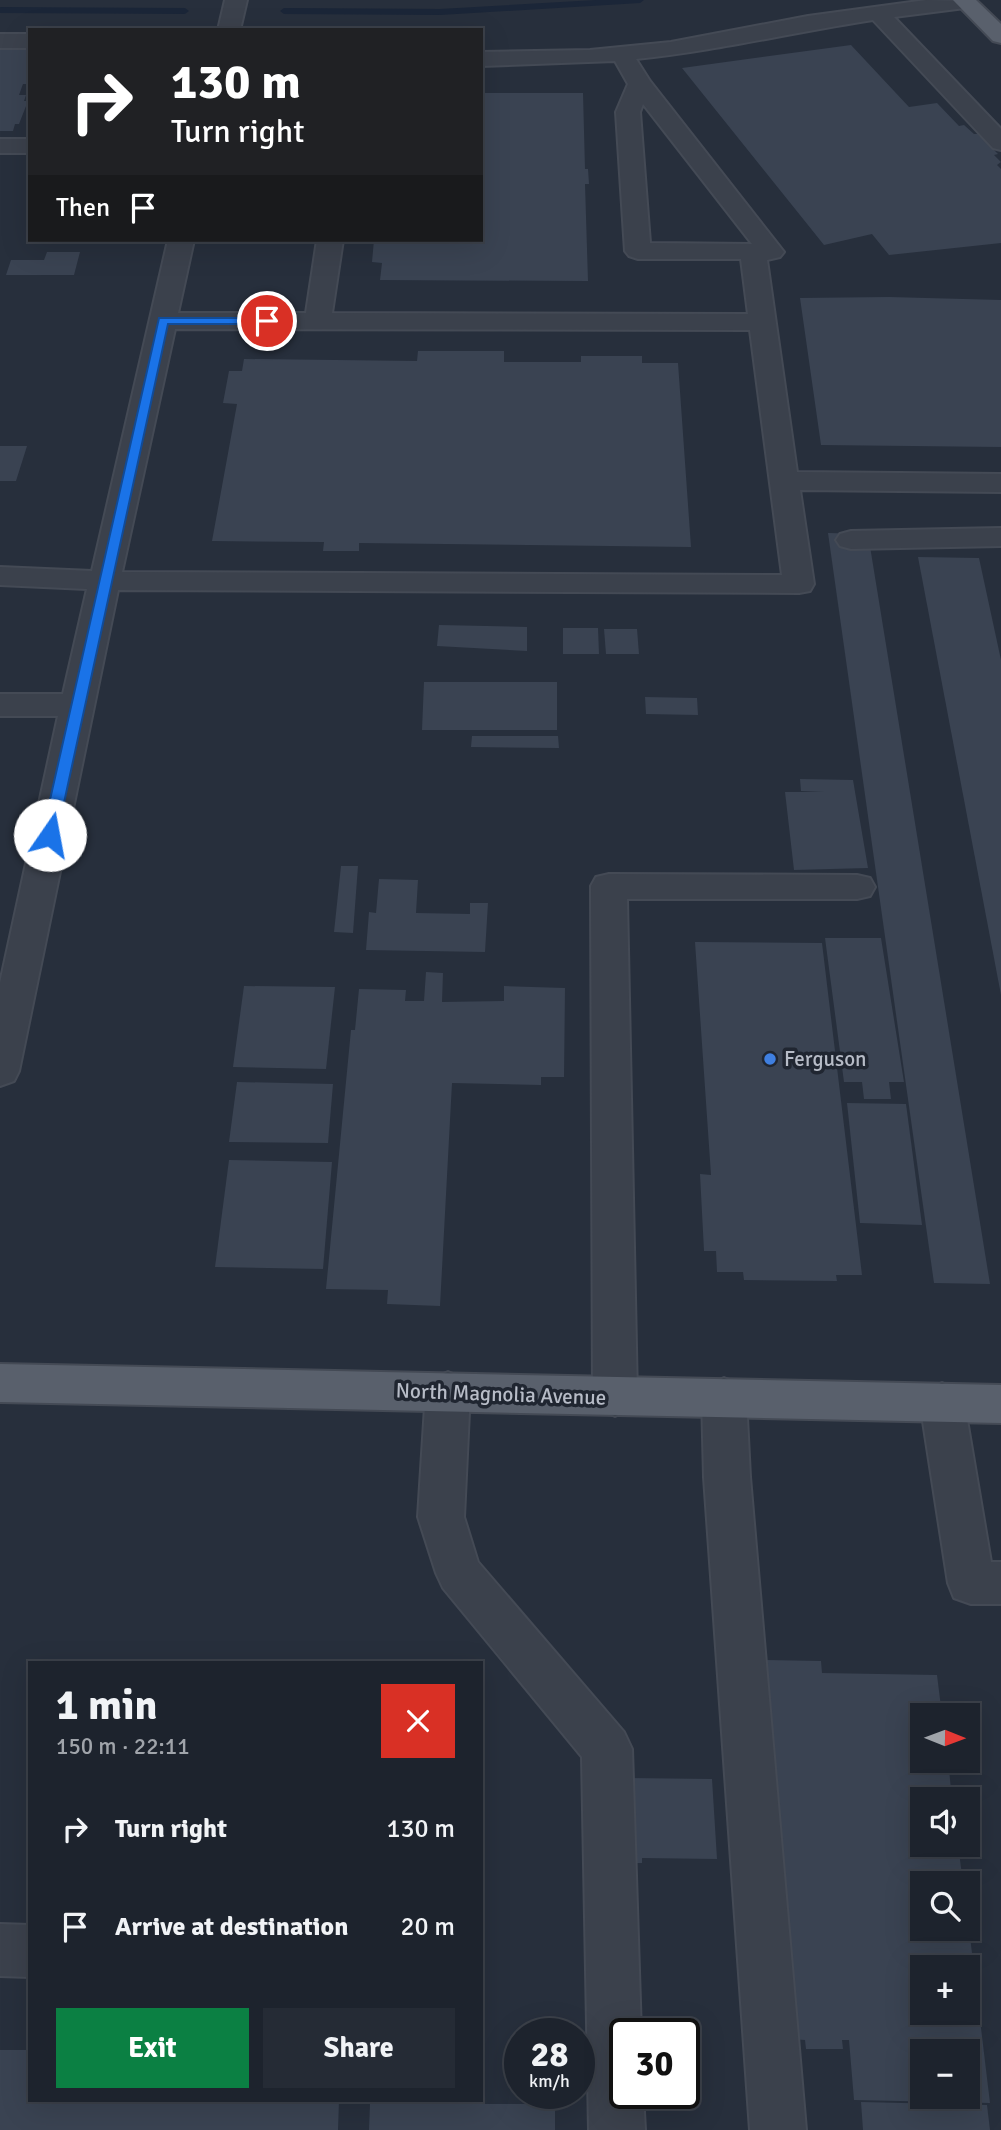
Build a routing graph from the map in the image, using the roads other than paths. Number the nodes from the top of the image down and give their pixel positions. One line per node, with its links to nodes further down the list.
1 (236, 0): 4 (street)
2 (965, 1): 3 (street); 5 (main road)
3 (877, 12): 8 (street); 11 (street)
4 (229, 28)
5 (1001, 36)
6 (0, 41): 7 (street)
7 (28, 41)
8 (622, 54): 9 (street); 10 (street)
9 (483, 59)
10 (640, 84): 17 (street); 17 (street)
11 (993, 124): 12 (street)
12 (1001, 143)
13 (0, 146): 14 (street)
14 (28, 146)
15 (181, 242): 18 (street)
16 (330, 242): 19 (street)
17 (753, 252): 20 (street)
18 (163, 321): 19 (street); 26 (street)
19 (318, 321): 20 (street)
20 (762, 323): 21 (street)
21 (784, 481): 22 (street); 26 (street)
22 (1001, 483)
23 (1001, 537): 24 (street)
24 (851, 540)
25 (0, 576): 26 (street)
26 (106, 581): 28 (street)
27 (0, 705): 28 (street)
28 (77, 705): 30 (street)
29 (858, 887): 33 (street)
30 (0, 1071)
31 (0, 1383): 32 (main road, North Magnolia Avenue)
32 (448, 1391): 33 (main road, North Magnolia Avenue); 40 (street)
33 (615, 1397): 34 (main road, North Magnolia Avenue)
34 (724, 1397): 35 (main road, North Magnolia Avenue); 41 (street)
35 (942, 1402): 36 (main road, North Magnolia Avenue); 37 (street)
36 (1001, 1404)
37 (1001, 1583)
38 (0, 1950): 39 (street)
39 (28, 1951)
40 (617, 2130)
41 (778, 2130)

